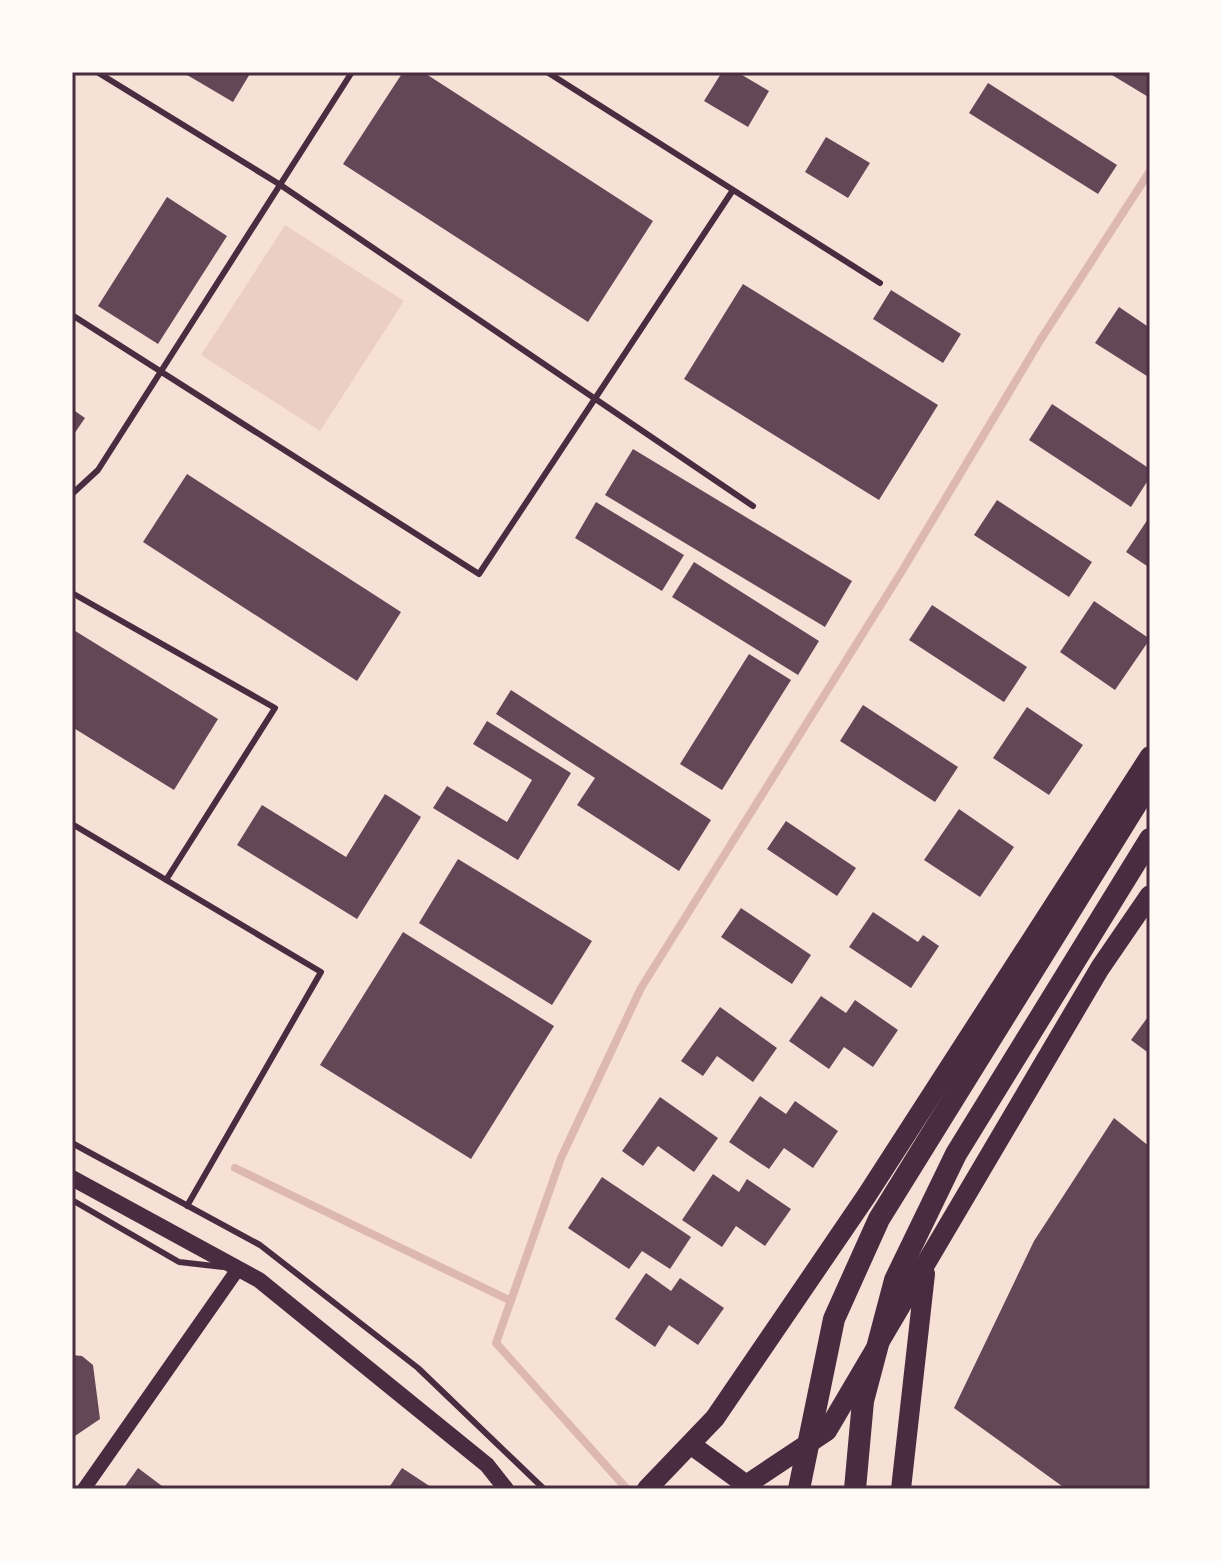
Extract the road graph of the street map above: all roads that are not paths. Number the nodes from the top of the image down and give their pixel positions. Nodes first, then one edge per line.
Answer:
1 (97, 72) edge
2 (352, 72) edge
3 (547, 72) edge
4 (279, 184) junction
5 (733, 190) junction
6 (880, 283) dead end
7 (72, 315) edge
8 (160, 371) junction
9 (595, 399) junction
10 (72, 494) edge
11 (753, 506) dead end
12 (72, 593) edge
13 (1150, 756) edge
14 (1150, 782) edge
15 (72, 824) edge
16 (1150, 839) edge
17 (166, 880) junction
18 (1150, 895) edge
19 (72, 1143) edge
20 (72, 1178) edge
21 (72, 1200) edge
22 (187, 1206) junction
23 (925, 1268) junction
24 (238, 1269) junction
25 (690, 1444) junction
26 (746, 1487) edge
27 (84, 1489) edge
28 (506, 1489) edge
29 (544, 1489) edge
30 (647, 1489) edge
31 (799, 1489) edge
32 (855, 1489) edge
33 (901, 1489) edge

1 - 4 lane
2 - 4 lane
3 - 5 lane
4 - 8 lane
4 - 9 lane
5 - 6 lane
5 - 9 lane
7 - 8 lane
8 - 9 lane
8 - 10 lane
9 - 11 lane
12 - 17 lane
13 - 25 main road
14 - 31 highway
15 - 17 lane
16 - 32 highway
17 - 22 lane
18 - 23 main road
19 - 22 lane
20 - 24 main road
21 - 24 lane
22 - 29 lane
23 - 26 main road
23 - 33 main road
24 - 27 street
24 - 28 main road
25 - 26 main road
25 - 30 main road

